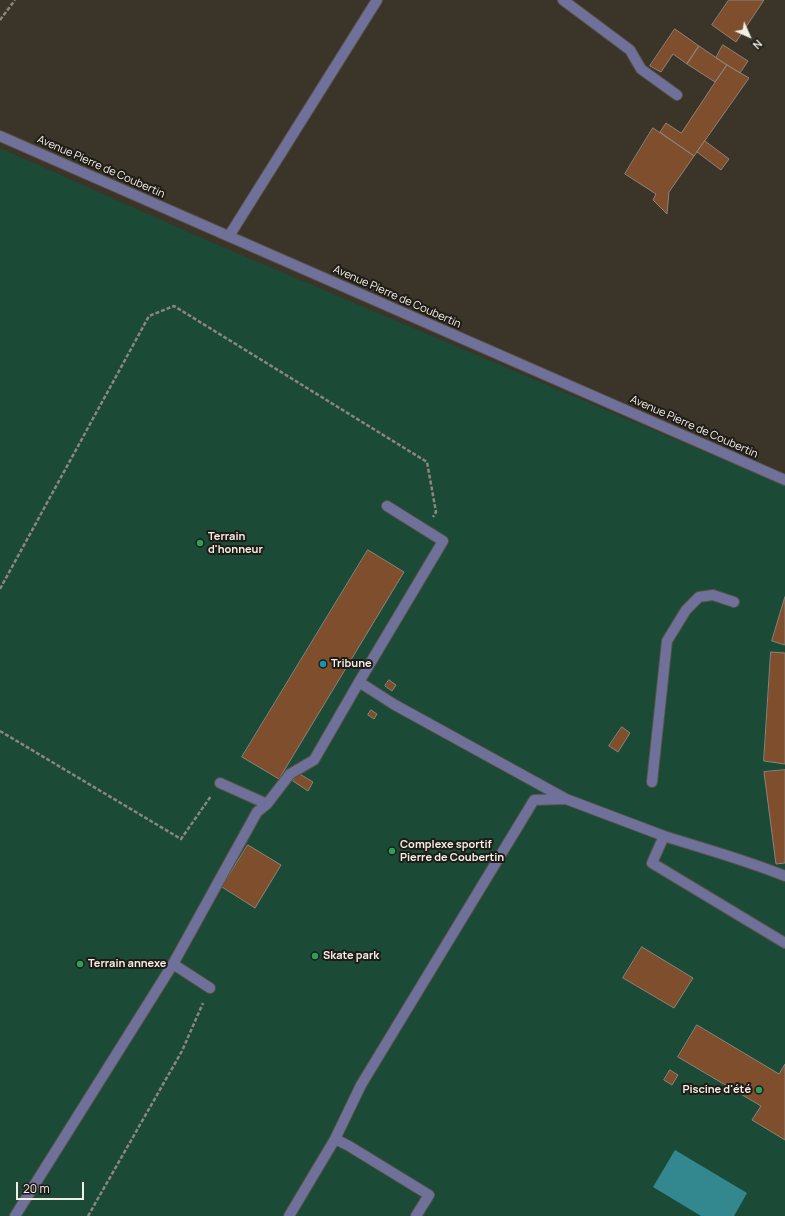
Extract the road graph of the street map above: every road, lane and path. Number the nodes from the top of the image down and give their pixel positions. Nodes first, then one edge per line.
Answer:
1 (15, 0) edge
2 (377, 0) edge
3 (563, 0) edge
4 (0, 20) edge
5 (677, 95) dead end
6 (0, 136) edge
7 (229, 236) junction
8 (785, 480) edge
9 (387, 506) dead end
10 (424, 529) junction
11 (0, 589) edge
12 (734, 602) dead end
13 (359, 682) junction
14 (0, 731) edge
15 (652, 782) dead end
16 (220, 783) joint
17 (566, 799) junction
18 (267, 804) junction
19 (664, 836) junction
20 (785, 876) edge
21 (785, 943) edge
22 (173, 964) junction
23 (210, 988) joint
24 (335, 1139) junction
25 (15, 1216) edge
26 (88, 1216) edge
27 (289, 1216) edge
28 (416, 1216) edge

1 - 4 path
2 - 7 street
3 - 5 street
6 - 7 street, Avenue Pierre de Coubertin
7 - 8 street, Avenue Pierre de Coubertin
9 - 10 street
10 - 11 path
10 - 13 street
12 - 15 street
13 - 17 street
13 - 18 street
14 - 16 path
16 - 18 street
17 - 19 street
17 - 24 street
18 - 22 street
19 - 20 street
19 - 21 street
22 - 23 street
22 - 25 street
23 - 26 path
24 - 27 street
24 - 28 street

